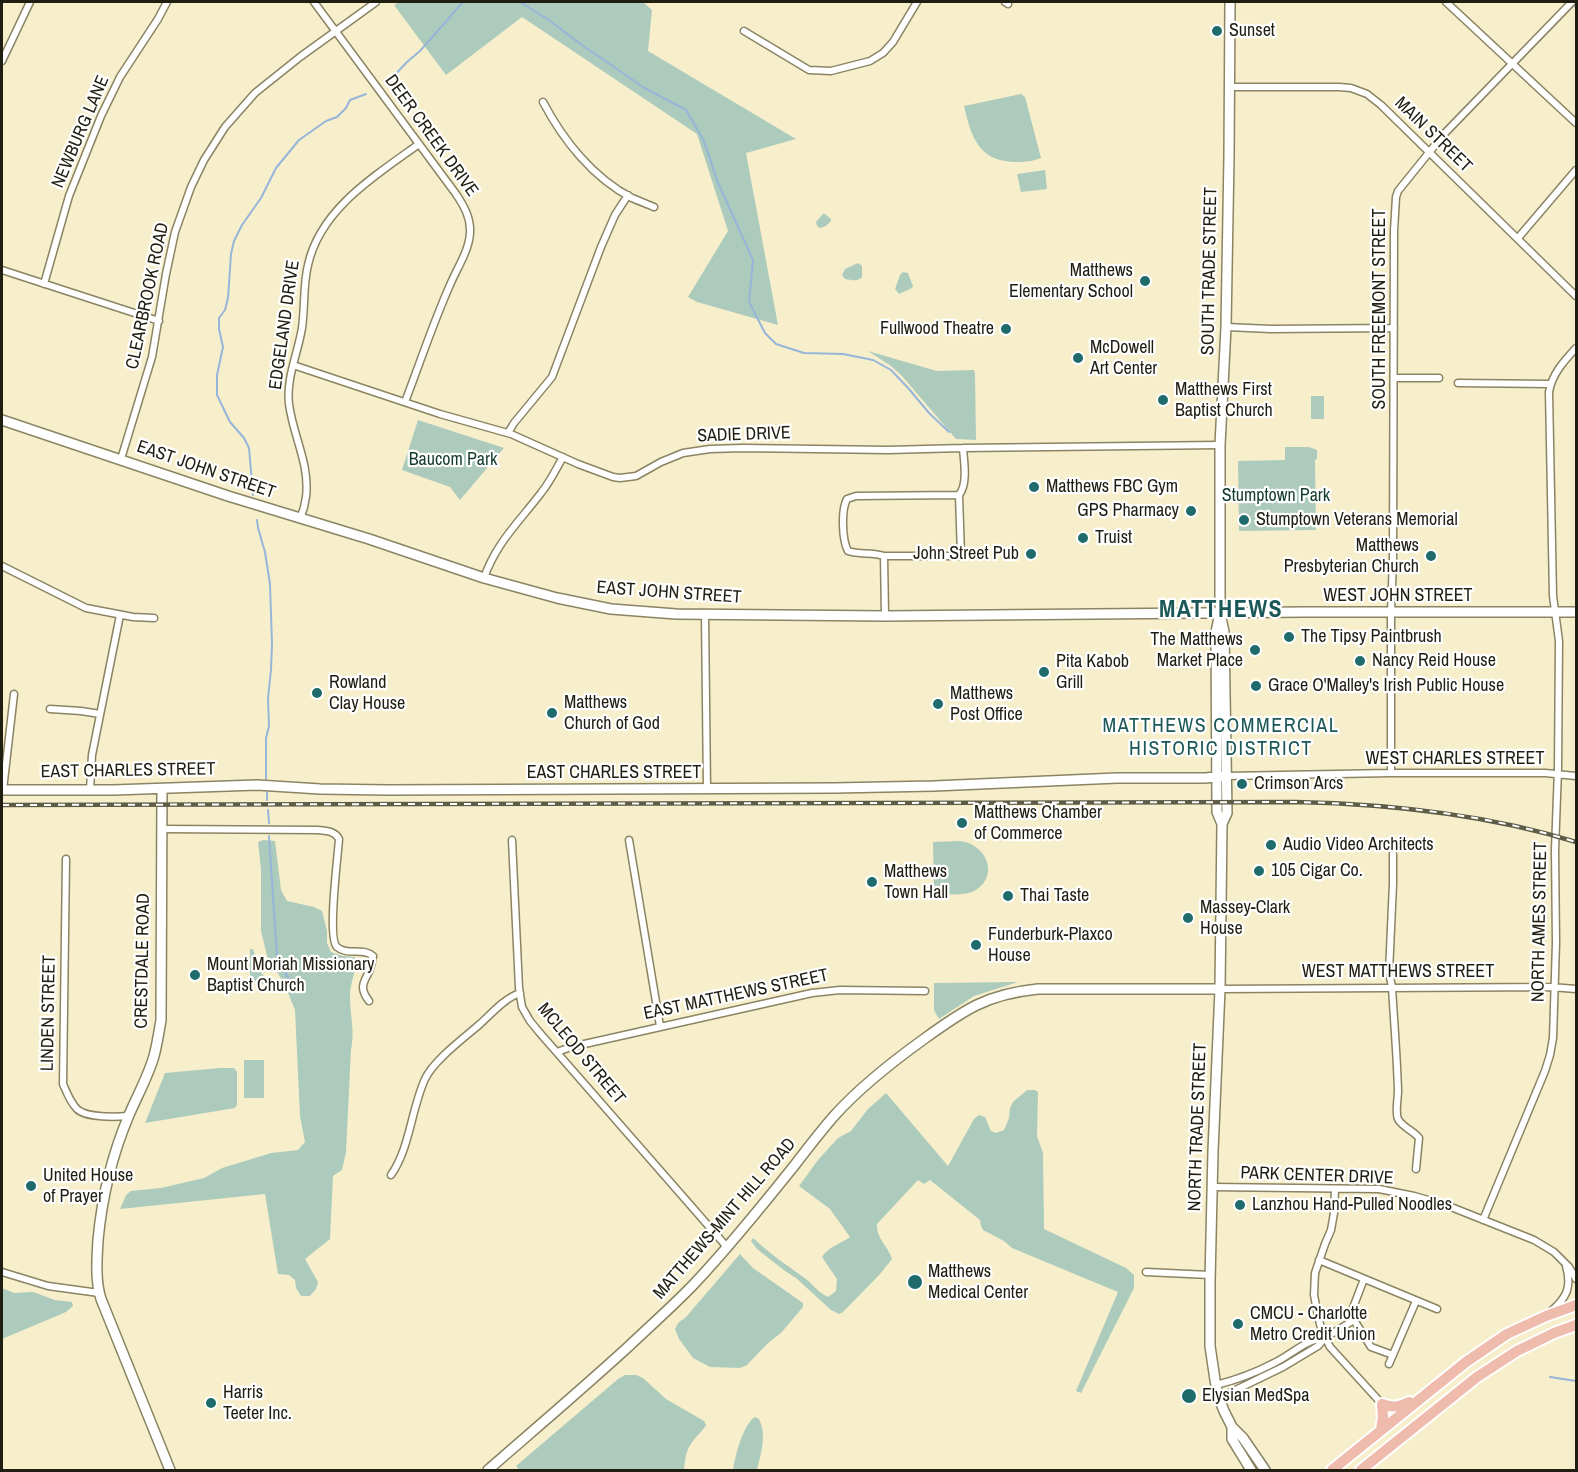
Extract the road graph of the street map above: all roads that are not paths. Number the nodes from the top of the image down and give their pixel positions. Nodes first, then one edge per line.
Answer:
1 (30, 2) edge
2 (167, 2) edge
3 (314, 2) edge
4 (376, 2) edge
5 (917, 2) edge
6 (1230, 2) edge
7 (1446, 2) edge
8 (1572, 2) edge
9 (336, 31) junction
10 (744, 31) dead end
11 (2, 61) edge
12 (1512, 63) junction
13 (1230, 87) junction
14 (543, 102) dead end
15 (1576, 123) edge
16 (419, 144) junction
17 (1430, 153) junction
18 (1576, 170) edge
19 (628, 195) junction
20 (654, 207) dead end
21 (1518, 238) junction
22 (2, 270) edge
23 (44, 284) junction
24 (1576, 296) edge
25 (159, 321) junction
26 (1226, 327) junction
27 (1394, 328) junction
28 (1576, 348) edge
29 (293, 365) junction
30 (1394, 378) junction
31 (1439, 378) dead end
32 (1458, 383) dead end
33 (1550, 384) junction
34 (405, 402) junction
35 (2, 420) edge
36 (508, 433) junction
37 (1220, 445) junction
38 (963, 448) junction
39 (564, 457) junction
40 (120, 459) junction
41 (959, 495) junction
42 (300, 519) junction
43 (884, 556) junction
44 (2, 566) edge
45 (484, 579) junction
46 (1391, 612) junction
47 (1555, 612) junction
48 (1576, 612) edge
49 (1220, 613) junction
50 (705, 614) junction
51 (120, 615) junction
52 (885, 615) junction
53 (154, 618) dead end
54 (14, 694) dead end
55 (50, 709) dead end
56 (100, 714) junction
57 (1392, 773) junction
58 (1558, 775) junction
59 (1576, 776) edge
60 (1221, 777) junction
61 (162, 789) junction
62 (707, 789) junction
63 (2, 790) edge
64 (90, 790) junction
65 (162, 829) junction
66 (512, 840) dead end
67 (629, 840) dead end
68 (1393, 854) dead end
69 (66, 860) dead end
70 (1392, 987) junction
71 (1555, 987) junction
72 (1220, 989) junction
73 (1576, 989) edge
74 (925, 991) dead end
75 (520, 993) junction
76 (369, 1001) dead end
77 (660, 1026) junction
78 (557, 1052) junction
79 (128, 1116) junction
80 (1416, 1169) dead end
81 (391, 1175) dead end
82 (1212, 1187) junction
83 (1335, 1189) junction
84 (1483, 1220) junction
85 (727, 1247) junction
86 (1319, 1260) junction
87 (1565, 1263) junction
88 (2, 1272) edge
89 (1146, 1272) dead end
90 (1210, 1275) junction
91 (1364, 1279) junction
92 (1576, 1280) edge
93 (99, 1293) junction
94 (1416, 1301) junction
95 (1576, 1305) edge
96 (1437, 1309) dead end
97 (1546, 1316) junction
98 (1354, 1320) junction
99 (1576, 1325) edge
100 (1325, 1338) junction
101 (1393, 1355) junction
102 (1389, 1364) dead end
103 (1438, 1385) junction
104 (1216, 1386) junction
105 (1219, 1398) junction
106 (1382, 1404) junction
107 (1232, 1427) junction
108 (1381, 1430) junction
109 (170, 1470) edge
110 (488, 1470) edge
111 (1251, 1470) edge
112 (1265, 1470) edge
113 (1332, 1470) edge
114 (1361, 1470) edge

1 - 11 street
2 - 23 street, NEWBURG LANE
3 - 9 street, DEER CREEK DRIVE
4 - 9 street, CLEARBROOK ROAD
5 - 10 street
6 - 13 main road, SOUTH TRADE STREET
7 - 12 street
8 - 12 street, SOUTH FREEMONT STREET
9 - 16 street, DEER CREEK DRIVE
9 - 25 street, CLEARBROOK ROAD
12 - 15 street
12 - 17 street, SOUTH FREEMONT STREET
13 - 17 street, MAIN STREET
13 - 26 main road, SOUTH TRADE STREET
14 - 19 street
16 - 29 street, EDGELAND DRIVE
16 - 34 street, DEER CREEK DRIVE
17 - 21 street, MAIN STREET
17 - 27 street, SOUTH FREEMONT STREET
18 - 21 street
19 - 20 street
19 - 36 street
21 - 24 street, MAIN STREET
22 - 23 street
23 - 25 street
25 - 40 street, CLEARBROOK ROAD
26 - 27 street
26 - 37 main road, SOUTH TRADE STREET
27 - 30 street, SOUTH FREEMONT STREET
28 - 33 street
29 - 34 street, SADIE DRIVE
29 - 42 street, EDGELAND DRIVE
30 - 31 street
30 - 46 street, SOUTH FREEMONT STREET
32 - 33 street
33 - 47 street, NORTH AMES STREET
34 - 36 street, SADIE DRIVE
35 - 40 main road, EAST JOHN STREET
36 - 39 street, SADIE DRIVE
37 - 38 street, SADIE DRIVE
37 - 49 main road, SOUTH TRADE STREET
38 - 39 street, SADIE DRIVE
38 - 41 street
39 - 45 street
40 - 42 main road, EAST JOHN STREET
41 - 43 street
41 - 43 street
42 - 45 main road, EAST JOHN STREET
43 - 52 street
44 - 51 street
45 - 50 main road, EAST JOHN STREET
46 - 47 main road, WEST JOHN STREET
46 - 49 main road, WEST JOHN STREET
46 - 57 street, SOUTH FREEMONT STREET
47 - 48 main road, WEST JOHN STREET
47 - 58 street, NORTH AMES STREET
49 - 52 main road, EAST JOHN STREET
49 - 60 main road, NORTH TRADE STREET
50 - 52 main road, EAST JOHN STREET
50 - 62 street
51 - 53 street
51 - 56 street
54 - 63 street
55 - 56 street
56 - 64 street
57 - 58 street, WEST CHARLES STREET
57 - 60 street, WEST CHARLES STREET
58 - 59 street, WEST CHARLES STREET
58 - 71 street, NORTH AMES STREET
60 - 62 main road, EAST CHARLES STREET
60 - 72 main road, NORTH TRADE STREET
61 - 62 main road, EAST CHARLES STREET
61 - 64 main road, EAST CHARLES STREET
61 - 65 main road, CRESTDALE ROAD
63 - 64 main road, EAST CHARLES STREET
65 - 76 street
65 - 79 main road, CRESTDALE ROAD
66 - 75 street, MCLEOD STREET
67 - 77 street
68 - 70 street
69 - 79 street, LINDEN STREET
70 - 71 street, WEST MATTHEWS STREET
70 - 72 street, WEST MATTHEWS STREET
70 - 80 street
71 - 73 street, WEST MATTHEWS STREET
71 - 84 street, NORTH AMES STREET
72 - 82 main road, NORTH TRADE STREET
72 - 85 main road, MATTHEWS-MINT HILL ROAD
74 - 77 street, EAST MATTHEWS STREET
75 - 78 street, MCLEOD STREET
75 - 81 street
77 - 78 street, EAST MATTHEWS STREET
78 - 85 street, MCLEOD STREET
79 - 93 main road, CRESTDALE ROAD
82 - 83 street, PARK CENTER DRIVE
82 - 90 main road, NORTH TRADE STREET
83 - 84 street, PARK CENTER DRIVE
83 - 86 street
84 - 87 street, PARK CENTER DRIVE
85 - 110 main road, MATTHEWS-MINT HILL ROAD
86 - 91 street
86 - 100 street
87 - 92 street, PARK CENTER DRIVE
87 - 97 street
88 - 93 street
89 - 90 street
90 - 104 main road, NORTH TRADE STREET
91 - 94 street
91 - 98 street
93 - 109 main road, CRESTDALE ROAD
94 - 96 street
94 - 101 street
95 - 97 main road
97 - 103 main road
98 - 100 street
98 - 101 street
99 - 114 main road
100 - 104 street
100 - 105 street
100 - 106 street
101 - 102 street
103 - 106 main road
103 - 108 main road
104 - 105 main road, NORTH TRADE STREET
105 - 107 main road, NORTH TRADE STREET
106 - 108 main road
107 - 111 main road, NORTH TRADE STREET
107 - 112 main road, NORTH TRADE STREET
108 - 113 main road

